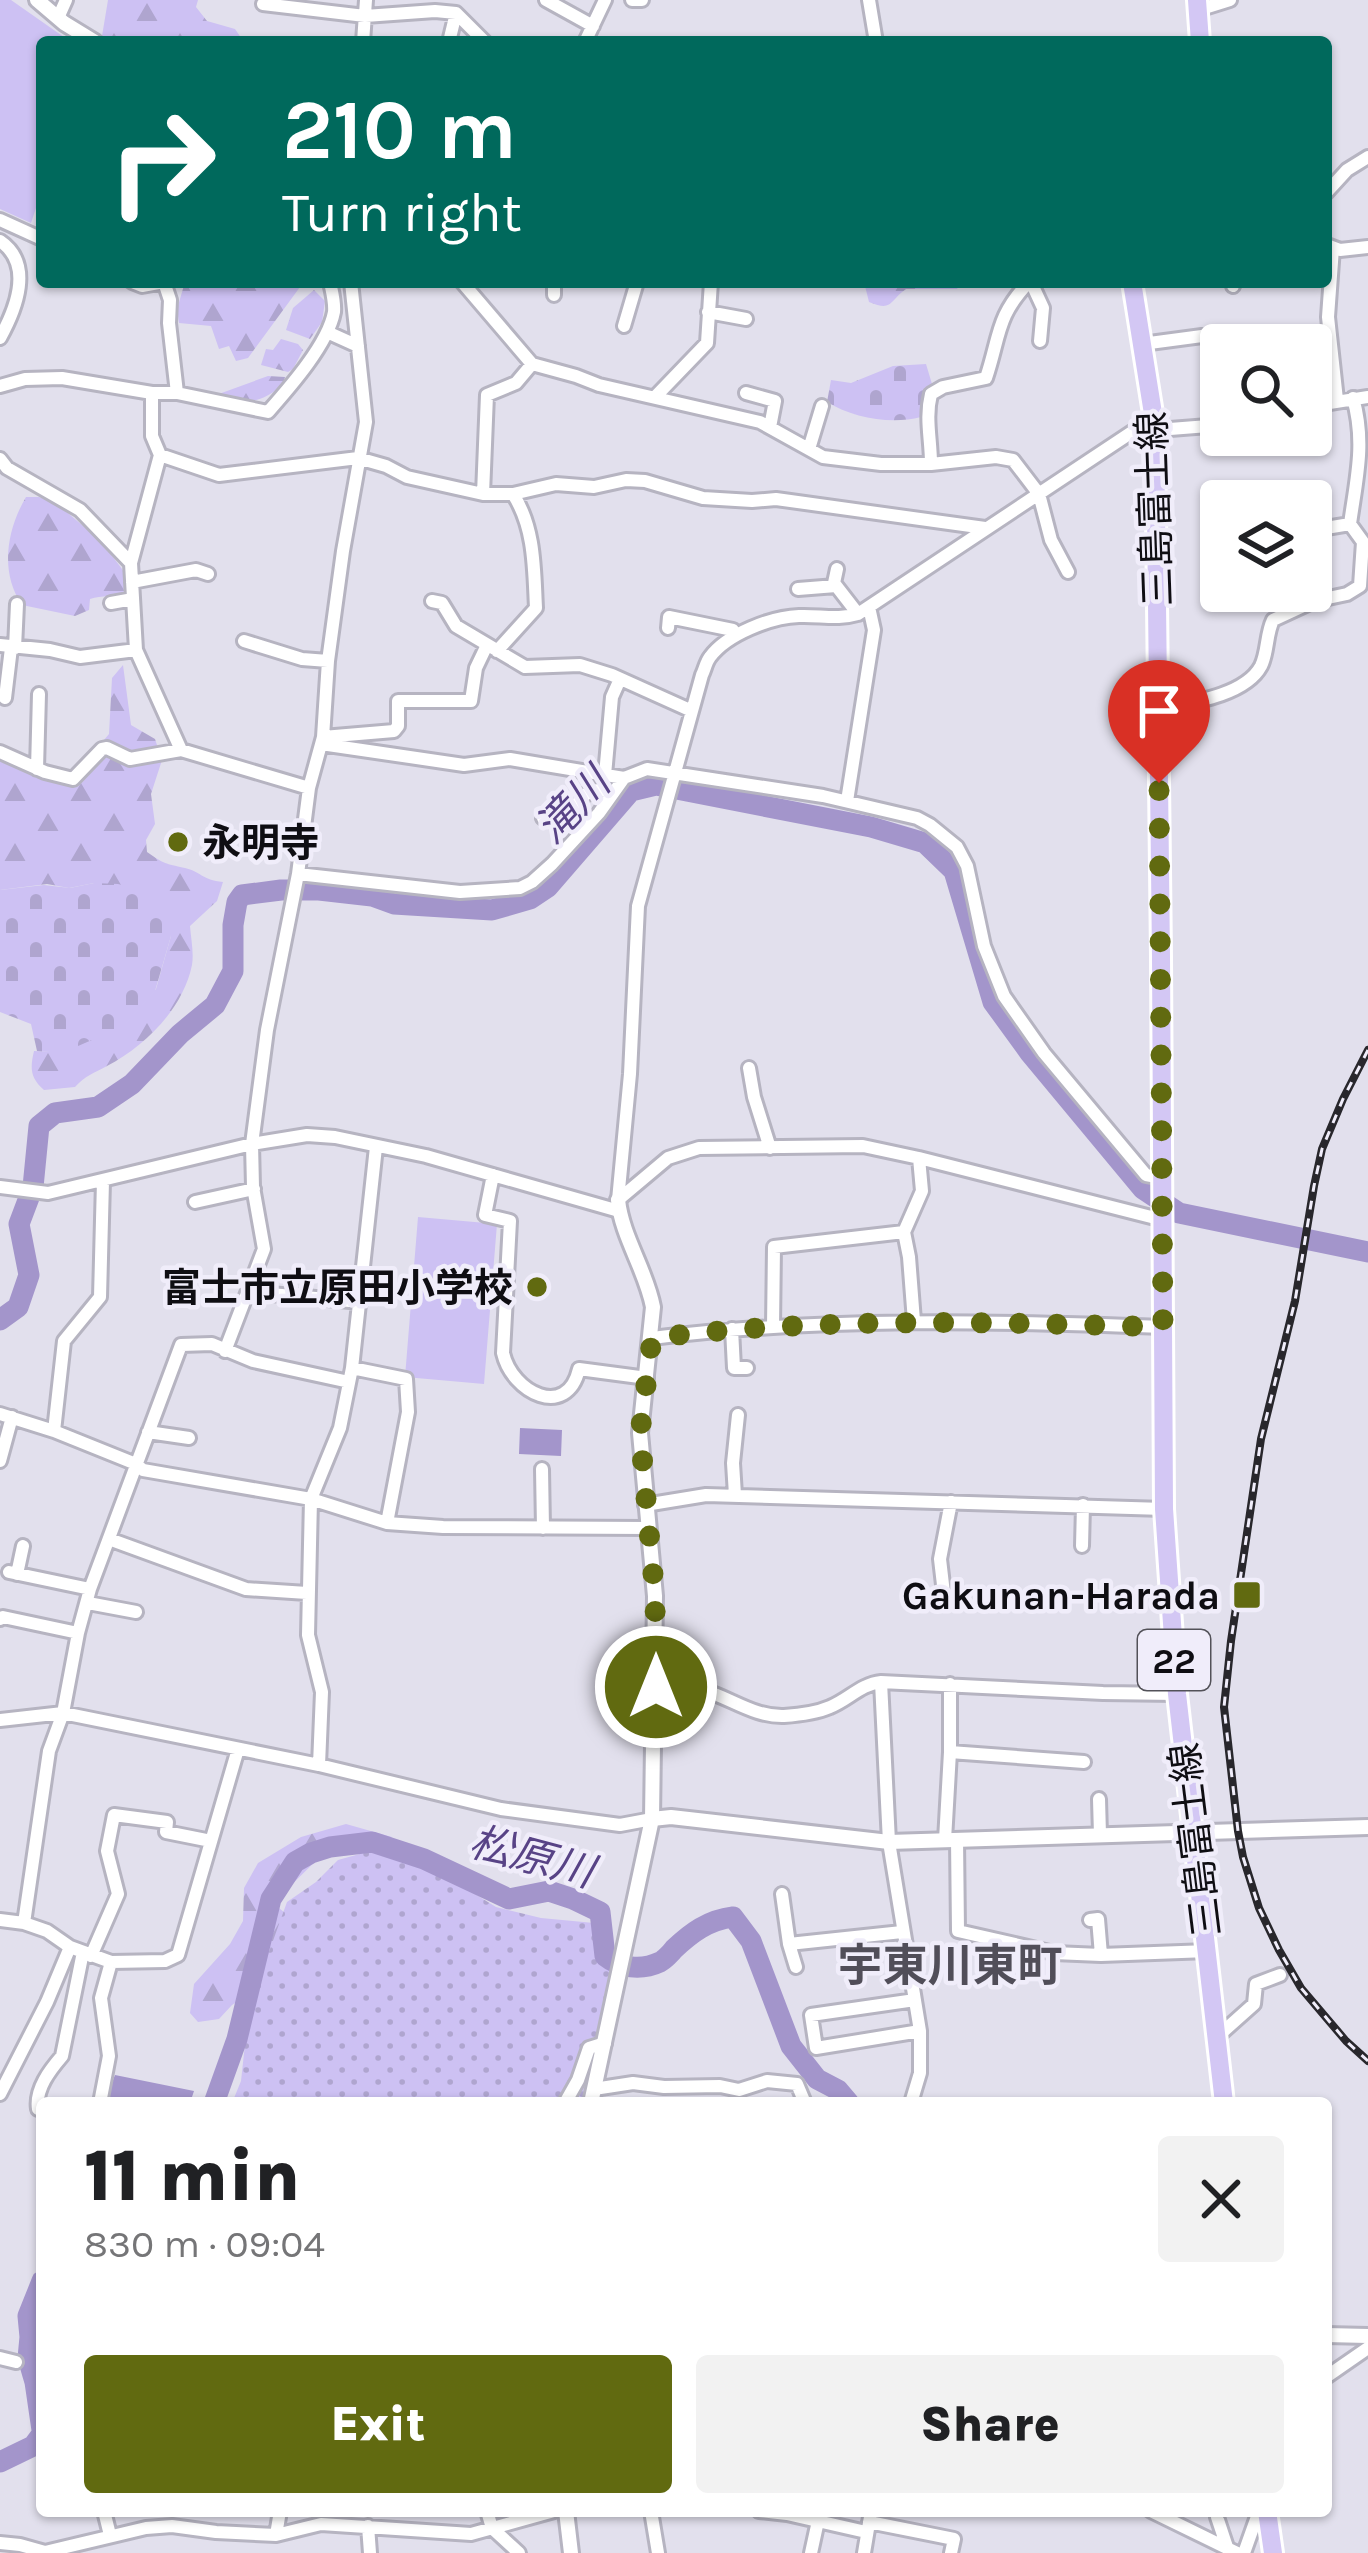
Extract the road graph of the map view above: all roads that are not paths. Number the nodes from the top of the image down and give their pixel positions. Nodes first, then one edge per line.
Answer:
1 (38, 0) edge
2 (65, 0) edge
3 (366, 0) edge
4 (546, 0) edge
5 (605, 0) edge
6 (632, 0) edge
7 (642, 0) edge
8 (869, 0) edge
9 (1230, 0) edge
10 (263, 4) dead end
11 (1197, 5) edge
12 (455, 13) junction
13 (365, 16) junction
14 (58, 18) junction
15 (593, 26) junction
16 (86, 36) edge
17 (363, 36) edge
18 (450, 36) edge
19 (479, 36) edge
20 (588, 36) edge
21 (874, 36) edge
22 (1200, 36) edge
23 (1368, 157) edge
24 (1332, 186) edge
25 (0, 220) edge
26 (36, 236) edge
27 (0, 241) edge
28 (1332, 246) edge
29 (1368, 247) edge
30 (166, 288) edge
31 (332, 288) edge
32 (352, 288) edge
33 (467, 288) edge
34 (635, 288) edge
35 (710, 288) edge
36 (1024, 288) edge
37 (1033, 288) edge
38 (1133, 288) edge
39 (1328, 288) edge
40 (708, 312) junction
41 (746, 319) dead end
42 (624, 326) dead end
43 (327, 332) junction
44 (1200, 336) edge
45 (0, 338) edge
46 (1040, 341) dead end
47 (1142, 344) junction
48 (358, 346) junction
49 (532, 364) junction
50 (0, 386) edge
51 (177, 392) junction
52 (152, 393) junction
53 (746, 393) dead end
54 (656, 396) junction
55 (1360, 397) edge
56 (1336, 400) junction
57 (1332, 401) edge
58 (822, 406) dead end
59 (770, 427) junction
60 (1200, 427) edge
61 (1154, 430) junction
62 (809, 449) junction
63 (160, 455) junction
64 (358, 458) junction
65 (0, 459) edge
66 (932, 464) junction
67 (483, 494) junction
68 (514, 494) junction
69 (1039, 494) junction
70 (1350, 524) junction
71 (1332, 527) edge
72 (985, 528) junction
73 (131, 563) junction
74 (837, 569) dead end
75 (1068, 572) dead end
76 (208, 574) dead end
77 (132, 582) junction
78 (836, 586) junction
79 (798, 589) dead end
80 (134, 599) junction
81 (432, 602) dead end
82 (111, 603) dead end
83 (17, 604) dead end
84 (864, 610) junction
85 (668, 628) dead end
86 (733, 630) dead end
87 (244, 641) dead end
88 (9, 647) edge
89 (492, 648) junction
90 (136, 650) junction
91 (328, 661) junction
92 (620, 679) junction
93 (39, 694) dead end
94 (5, 698) dead end
95 (1158, 709) junction
96 (692, 710) junction
97 (322, 741) junction
98 (181, 750) junction
99 (0, 752) edge
100 (37, 769) junction
101 (675, 773) junction
102 (605, 775) junction
103 (625, 778) junction
104 (309, 788) junction
105 (612, 793) junction
106 (847, 801) junction
107 (543, 818) dead end
108 (298, 874) junction
109 (748, 1068) dead end
110 (252, 1144) junction
111 (376, 1147) junction
112 (770, 1148) junction
113 (920, 1158) junction
114 (494, 1175) junction
115 (103, 1181) junction
116 (1162, 1185) junction
117 (7, 1188) edge
118 (254, 1189) junction
119 (195, 1202) dead end
120 (618, 1205) junction
121 (1162, 1217) junction
122 (904, 1232) junction
123 (248, 1292) junction
124 (361, 1302) junction
125 (914, 1321) junction
126 (773, 1327) junction
127 (1163, 1327) junction
128 (732, 1329) junction
129 (652, 1338) junction
130 (225, 1351) junction
131 (747, 1368) dead end
132 (351, 1375) junction
133 (647, 1378) junction
134 (738, 1415) dead end
135 (6, 1416) edge
136 (54, 1431) junction
137 (148, 1432) junction
138 (188, 1438) dead end
139 (0, 1461) edge
140 (136, 1464) junction
141 (542, 1469) dead end
142 (735, 1496) junction
143 (311, 1499) junction
144 (951, 1502) junction
145 (645, 1505) junction
146 (1083, 1505) junction
147 (1164, 1510) junction
148 (386, 1523) junction
149 (543, 1528) junction
150 (648, 1528) junction
151 (109, 1539) junction
152 (23, 1546) dead end
153 (1082, 1546) dead end
154 (308, 1593) junction
155 (89, 1596) junction
156 (945, 1602) dead end
157 (136, 1612) dead end
158 (0, 1619) edge
159 (78, 1633) junction
160 (880, 1682) junction
161 (950, 1684) junction
162 (656, 1687) junction
163 (1177, 1694) junction
164 (63, 1713) junction
165 (0, 1720) edge
166 (238, 1749) junction
167 (950, 1752) junction
168 (1084, 1762) dead end
169 (319, 1765) junction
170 (1099, 1799) dead end
171 (652, 1819) junction
172 (1368, 1827) edge
173 (1195, 1833) junction
174 (1100, 1835) junction
175 (951, 1839) junction
176 (211, 1841) junction
177 (889, 1841) junction
178 (782, 1894) dead end
179 (0, 1920) edge
180 (1090, 1920) dead end
181 (24, 1923) junction
182 (902, 1932) junction
183 (789, 1944) junction
184 (82, 1952) junction
185 (1208, 1952) junction
186 (1101, 1955) junction
187 (111, 1962) junction
188 (796, 1967) dead end
189 (1280, 1975) dead end
190 (915, 2000) junction
191 (920, 2031) junction
192 (1217, 2037) junction
193 (604, 2043) junction
194 (664, 2087) junction
195 (702, 2088) junction
196 (0, 2094) edge
197 (593, 2096) edge
198 (36, 2097) edge
199 (101, 2097) edge
200 (569, 2097) edge
201 (663, 2097) edge
202 (700, 2097) edge
203 (737, 2097) edge
204 (802, 2097) edge
205 (913, 2097) edge
206 (1223, 2097) edge
207 (1332, 2335) edge
208 (1368, 2336) edge
209 (1368, 2348) edge
210 (0, 2358) edge
211 (16, 2362) dead end
212 (1332, 2373) edge
213 (106, 2517) edge
214 (173, 2517) edge
215 (205, 2517) edge
216 (279, 2517) edge
217 (489, 2517) edge
218 (532, 2517) edge
219 (567, 2517) edge
220 (652, 2517) edge
221 (791, 2517) edge
222 (1164, 2517) edge
223 (1217, 2517) edge
224 (1259, 2517) edge
225 (1264, 2517) edge
226 (818, 2522) junction
227 (868, 2522) edge
228 (172, 2526) junction
229 (368, 2526) junction
230 (492, 2528) junction
231 (203, 2530) junction
232 (110, 2535) junction
233 (275, 2535) junction
234 (0, 2543) edge
235 (1236, 2551) edge
236 (370, 2553) edge
237 (519, 2553) edge
238 (571, 2553) edge
239 (658, 2553) edge
240 (811, 2553) edge
241 (864, 2553) edge
242 (951, 2553) edge
243 (1273, 2553) edge

1 - 14 street
2 - 14 street
3 - 13 street
4 - 15 street
5 - 15 street
6 - 7 street
8 - 21 street
9 - 11 street
10 - 13 street
11 - 22 main road
12 - 13 street
12 - 18 street
12 - 19 street
13 - 17 street
14 - 16 street
15 - 20 street
23 - 24 street
25 - 26 street
27 - 45 street
28 - 29 street
30 - 51 street
31 - 43 street
32 - 48 street
33 - 49 street
34 - 42 street
35 - 40 street
36 - 66 street
37 - 46 street
38 - 47 main road, 三島富士線 / 22
39 - 56 street
40 - 41 street
40 - 54 street
43 - 48 street
43 - 51 street
44 - 47 street
47 - 61 main road, 三島富士線 / 22
48 - 64 street
49 - 54 street
49 - 67 street
50 - 52 street
51 - 52 street
52 - 63 street
53 - 59 street
54 - 59 street
55 - 56 street
55 - 70 street
56 - 57 street
58 - 62 street
59 - 62 street
60 - 61 street
61 - 69 street
61 - 95 main road, 三島富士線 / 22
62 - 66 street
63 - 64 street
63 - 73 street
64 - 67 street
64 - 91 street
65 - 73 street
66 - 69 street
67 - 68 street
68 - 72 street
68 - 89 street
69 - 72 street
69 - 75 street
70 - 71 street
70 - 95 street
72 - 84 street
73 - 77 street
74 - 78 street
76 - 77 street
77 - 80 street
78 - 79 street
78 - 84 street
80 - 82 street
80 - 90 street
81 - 89 street
83 - 88 street
84 - 96 street
84 - 106 street
85 - 86 street
87 - 91 street
88 - 90 street
88 - 94 street
89 - 92 street
89 - 97 street
90 - 98 street
91 - 97 street
92 - 96 street
92 - 102 street
93 - 100 street
95 - 116 main road, 三島富士線 / 22
96 - 101 street
97 - 102 street
97 - 104 street
98 - 100 street
98 - 104 street
99 - 100 street
101 - 103 street
101 - 106 street
101 - 120 street
102 - 103 street
103 - 105 street
104 - 108 street
105 - 107 street
105 - 108 street
106 - 116 street
108 - 110 street
109 - 112 street
110 - 111 street
110 - 115 street
110 - 118 street
111 - 114 street
111 - 124 street
112 - 113 street
112 - 120 street
113 - 121 street
113 - 122 street
114 - 120 street
114 - 133 street
115 - 117 street
115 - 136 street
116 - 121 main road, 三島富士線 / 22
118 - 119 street
118 - 123 street
120 - 129 street
121 - 127 main road, 三島富士線 / 22
122 - 125 street
122 - 126 street
123 - 124 street
123 - 130 street
124 - 132 street
125 - 126 street
125 - 127 street
126 - 128 street
127 - 147 main road, 三島富士線 / 22
128 - 129 street
128 - 131 street
129 - 133 street
130 - 132 street
130 - 137 street
132 - 143 street
132 - 148 street
133 - 145 street
134 - 142 street
135 - 136 street
135 - 139 street
136 - 140 street
137 - 138 street
137 - 140 street
140 - 143 street
140 - 151 street
141 - 149 street
142 - 144 street
142 - 145 street
143 - 148 street
143 - 154 street
144 - 146 street
144 - 156 street
145 - 150 street
146 - 147 street
146 - 153 street
147 - 163 main road, 三島富士線 / 22
148 - 149 street
149 - 150 street
150 - 162 street
151 - 154 street
151 - 155 street
152 - 155 street
154 - 169 street
155 - 157 street
155 - 159 street
158 - 159 street
159 - 164 street
160 - 161 street
160 - 162 street
160 - 177 street
161 - 163 street
161 - 167 street
162 - 171 street
163 - 173 main road, 三島富士線 / 22
164 - 165 street
164 - 166 street
164 - 181 street
166 - 169 street
166 - 176 street
167 - 168 street
167 - 175 street
169 - 171 street
170 - 174 street
171 - 177 street
171 - 193 street
172 - 173 street
173 - 174 street
173 - 185 main road, 三島富士線 / 22
174 - 175 street
175 - 177 street
175 - 186 street
176 - 184 street
176 - 187 street
177 - 182 street
178 - 183 street
179 - 181 street
180 - 186 street
181 - 184 street
182 - 183 street
182 - 190 street
183 - 188 street
184 - 187 street
184 - 196 street
184 - 198 street
185 - 186 street
185 - 192 main road, 三島富士線 / 22
187 - 199 street
189 - 192 street
190 - 191 street
190 - 191 street
191 - 205 street
192 - 206 main road, 三島富士線 / 22
193 - 197 street
193 - 200 street
194 - 195 street
194 - 197 street
194 - 201 street
195 - 202 street
195 - 203 street
203 - 204 street
207 - 208 street
209 - 212 street
210 - 211 street
213 - 232 street
214 - 228 street
215 - 231 street
216 - 233 street
217 - 230 street
218 - 230 street
219 - 238 street
220 - 239 street
221 - 226 street
222 - 235 street
223 - 235 street
224 - 235 street
225 - 243 main road
226 - 227 street
226 - 240 street
227 - 241 street
227 - 242 street
228 - 231 street
228 - 232 street
229 - 230 street
229 - 233 street
229 - 236 street
230 - 237 street
231 - 233 street
232 - 234 street

